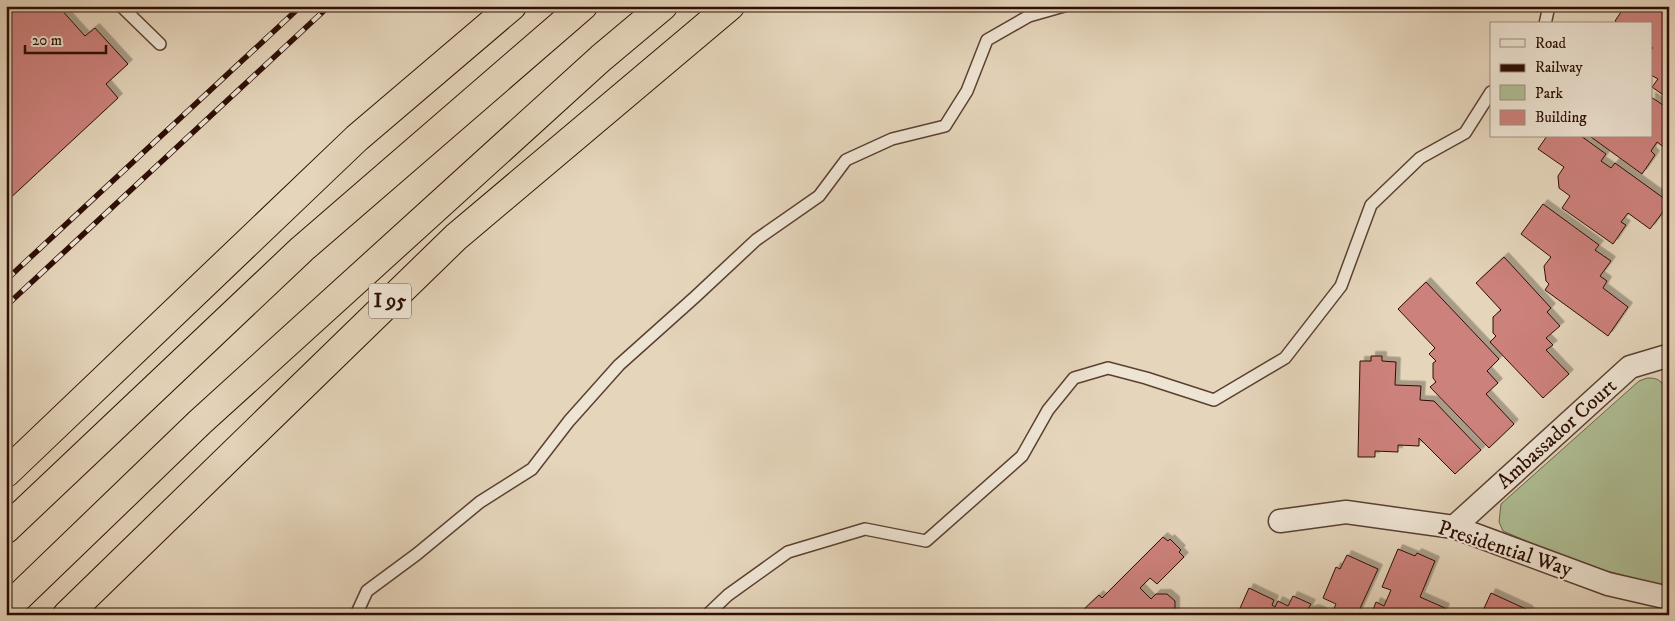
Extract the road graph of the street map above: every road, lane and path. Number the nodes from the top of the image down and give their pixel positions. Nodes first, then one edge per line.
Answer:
1 (121, 6) edge
2 (512, 6) edge
3 (583, 6) edge
4 (663, 6) edge
5 (730, 6) edge
6 (1064, 6) edge
7 (1549, 6) edge
8 (1545, 22) edge
9 (160, 44) dead end
10 (1490, 94) edge
11 (1668, 355) edge
12 (6, 473) edge
13 (1280, 521) dead end
14 (1454, 528) junction
15 (6, 529) edge
16 (1669, 598) edge
17 (6, 609) edge
18 (67, 615) edge
19 (356, 615) edge
20 (707, 615) edge

1 - 9 lane
2 - 12 highway
3 - 15 highway
4 - 17 highway
5 - 18 highway, I 95
6 - 19 lane
7 - 8 lane
10 - 20 lane
11 - 14 street, Ambassador Court
13 - 14 street, Presidential Way
14 - 16 street, Presidential Way

